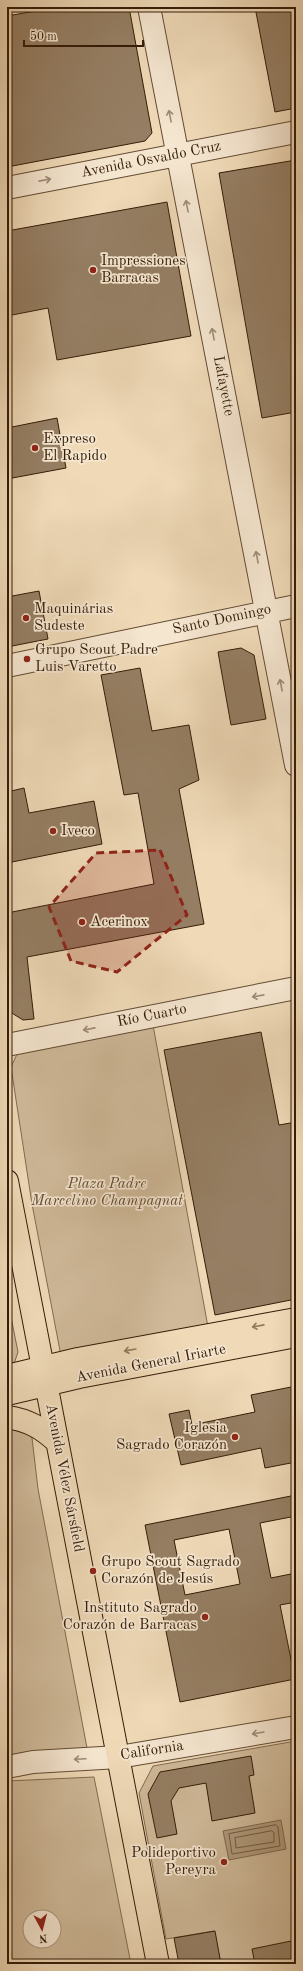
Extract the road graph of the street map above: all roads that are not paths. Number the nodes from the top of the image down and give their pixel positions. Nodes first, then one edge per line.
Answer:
1 (150, 7) edge
2 (296, 132) edge
3 (177, 155) junction
4 (7, 188) edge
5 (296, 606) edge
6 (267, 611) junction
7 (7, 666) edge
8 (296, 765) edge
9 (296, 988) edge
10 (7, 1045) edge
11 (7, 1181) edge
12 (296, 1319) edge
13 (296, 1336) edge
14 (7, 1376) edge
15 (44, 1376) junction
16 (7, 1394) edge
17 (7, 1418) edge
18 (57, 1442) junction
19 (296, 1727) edge
20 (119, 1757) junction
21 (7, 1767) edge
22 (158, 1964) edge

3 -> 1 street, Lafayette
2 - 3 street, Avenida Osvaldo Cruz
4 -> 3 street, Avenida Osvaldo Cruz
6 -> 3 street, Lafayette
5 - 6 street, Santo Domingo
6 - 7 street, Santo Domingo
8 -> 6 street, Lafayette
9 -> 10 street, Río Cuarto
11 - 15 main road, Avenida Vélez Sársfield
12 -> 15 main road, Avenida General Iriarte
13 - 15 main road, Avenida General Iriarte
14 - 15 main road, Avenida General Iriarte
15 - 16 main road, Avenida General Iriarte
15 - 18 main road, Avenida Vélez Sársfield
17 - 18 main road
18 - 20 main road, Avenida Vélez Sársfield
19 -> 20 street, California
20 -> 21 street, California
20 - 22 main road, Avenida Vélez Sársfield

